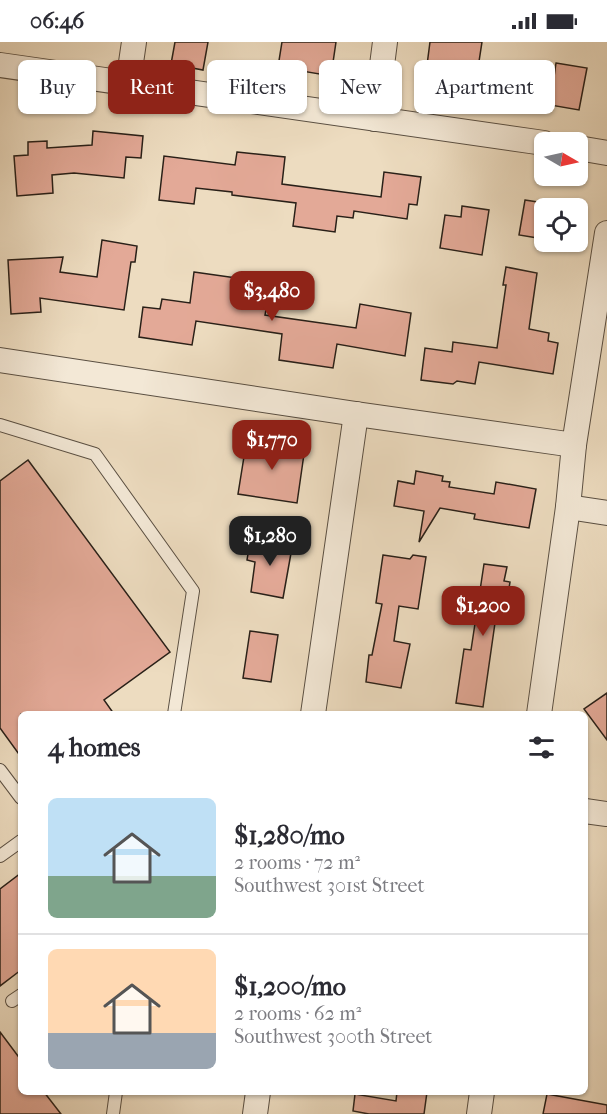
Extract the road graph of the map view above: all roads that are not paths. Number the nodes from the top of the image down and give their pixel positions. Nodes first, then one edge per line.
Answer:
1 (134, 42) edge
2 (385, 42) edge
3 (131, 60) edge
4 (0, 65) edge
5 (108, 80) edge
6 (195, 92) edge
7 (375, 118) junction
8 (534, 142) edge
9 (588, 150) edge
10 (607, 153) edge
11 (607, 233) edge
12 (0, 360) edge
13 (356, 414) junction
14 (0, 425) edge
15 (574, 445) junction
16 (568, 507) junction
17 (607, 513) edge
18 (174, 711) edge
19 (313, 711) edge
20 (539, 711) edge
21 (0, 770) edge
22 (18, 794) edge
23 (588, 811) edge
24 (607, 814) edge
25 (18, 843) edge
26 (0, 856) edge
27 (116, 1095) edge
28 (258, 1095) edge
29 (482, 1095) edge
30 (113, 1114) edge
31 (255, 1114) edge
32 (479, 1114) edge

1 - 3 street
2 - 7 street
4 - 5 street
6 - 7 street
7 - 8 street
9 - 10 street
11 - 15 street
12 - 13 street
13 - 15 street
13 - 19 street
14 - 18 lane
15 - 16 street
16 - 17 street
16 - 20 street
21 - 22 lane
23 - 24 street
25 - 26 lane
27 - 30 lane
28 - 31 street
29 - 32 street

